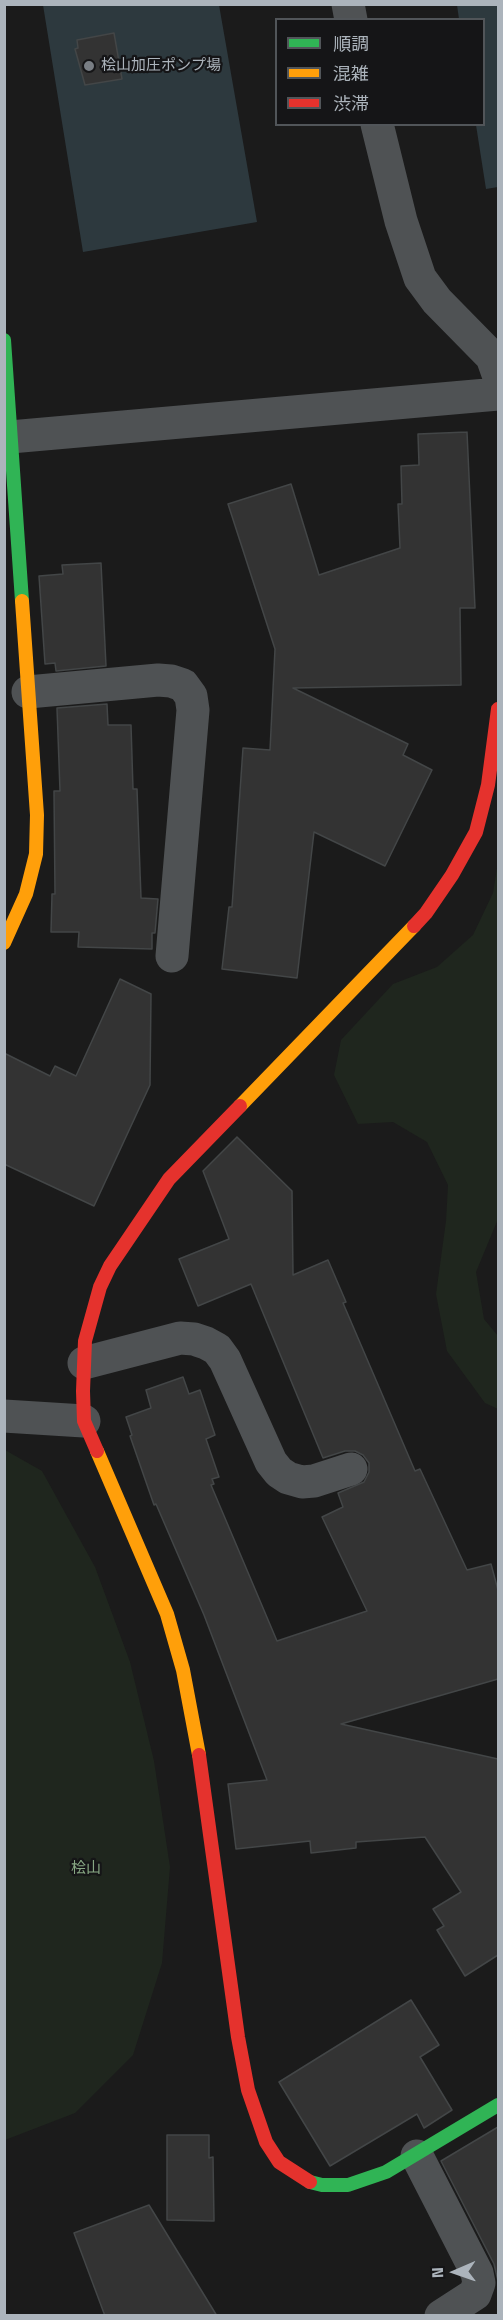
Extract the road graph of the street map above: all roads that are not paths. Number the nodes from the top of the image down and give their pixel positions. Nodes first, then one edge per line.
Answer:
1 (377, 126) edge
2 (4, 340) edge
3 (498, 374) edge
4 (498, 394) edge
5 (10, 438) junction
6 (28, 693) junction
7 (498, 709) edge
8 (4, 943) edge
9 (172, 956) dead end
10 (84, 1363) junction
11 (4, 1416) edge
12 (84, 1420) junction
13 (351, 1469) dead end
14 (498, 2105) edge
15 (417, 2156) junction
16 (441, 2316) edge

1 - 3 street
2 - 5 street
4 - 5 street
5 - 6 street
6 - 8 street
6 - 9 street
7 - 10 street
10 - 12 street
10 - 13 street
11 - 12 street
12 - 15 street
14 - 15 street
15 - 16 street

